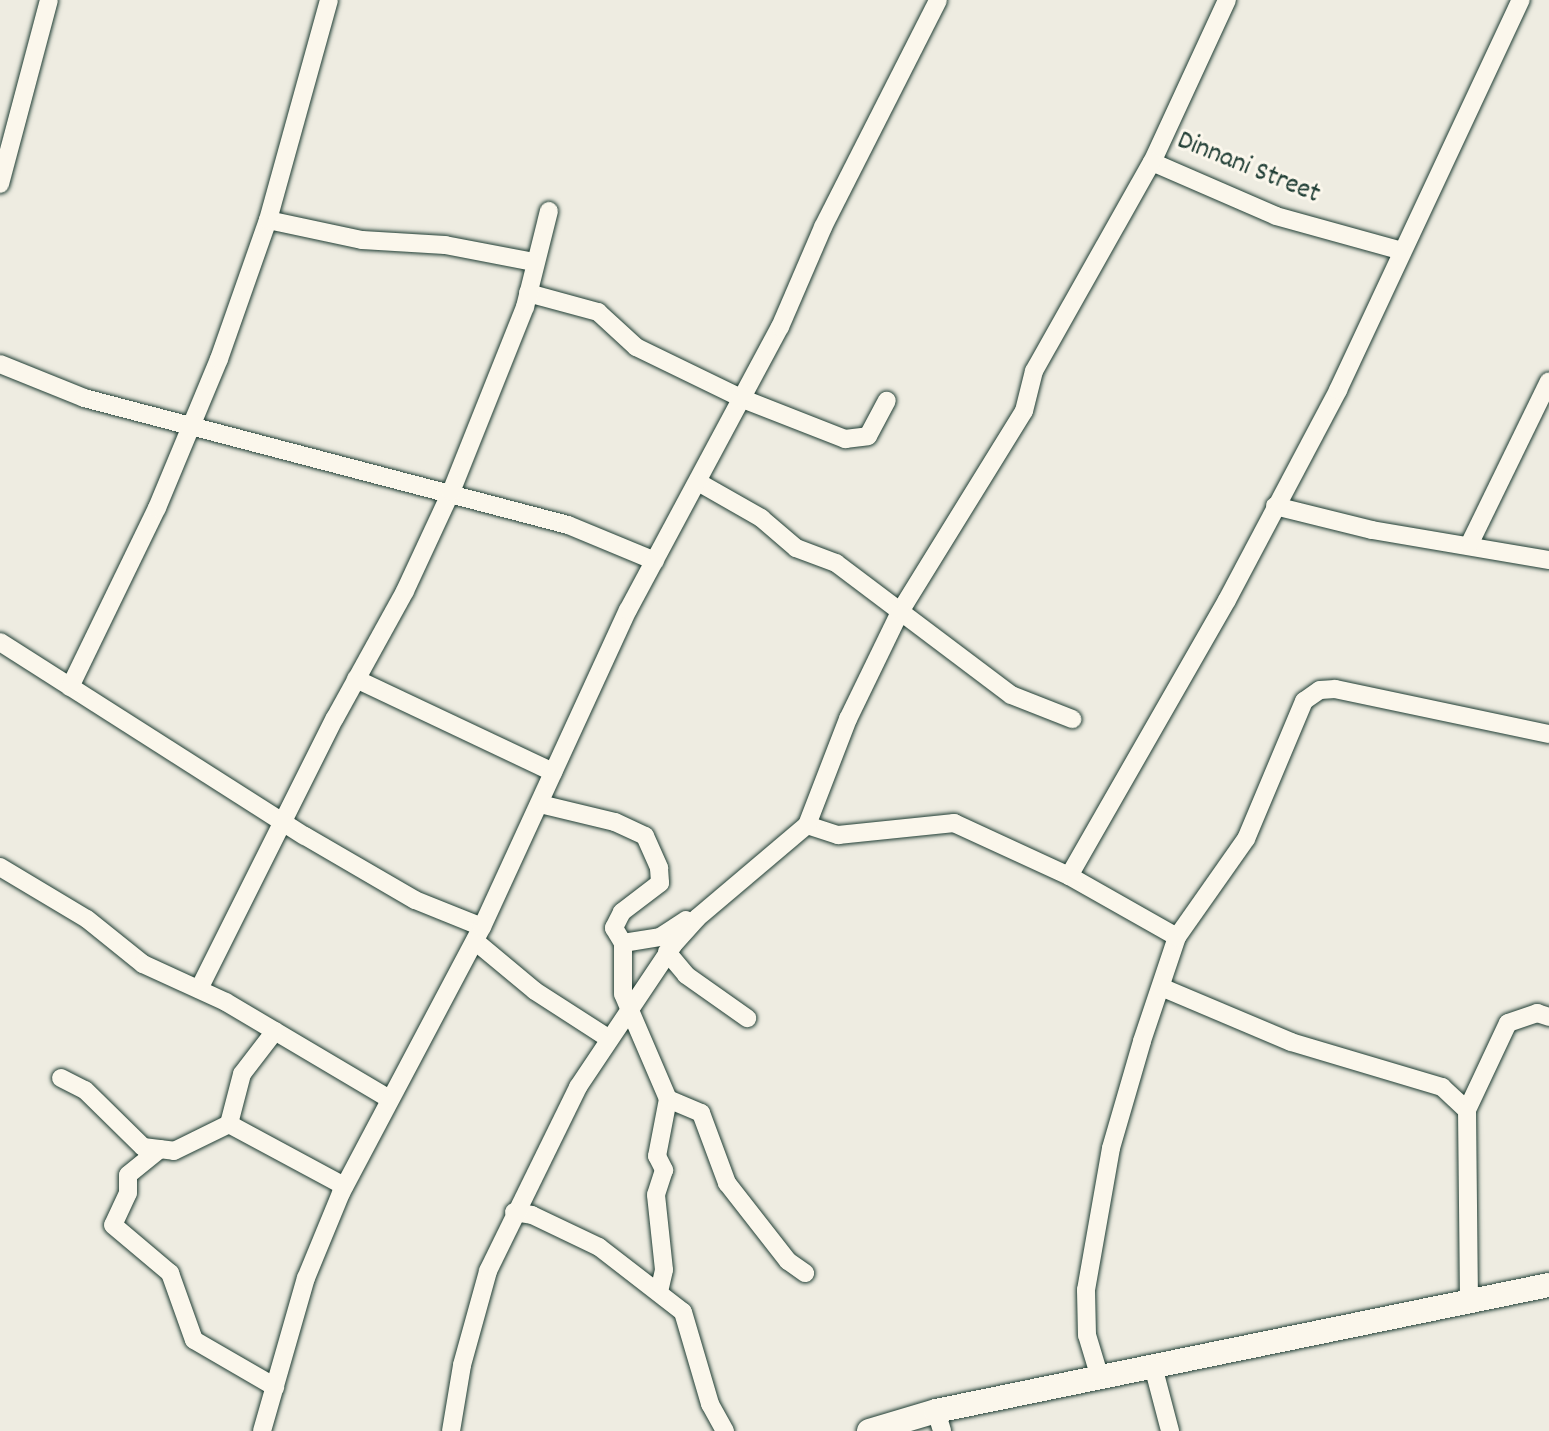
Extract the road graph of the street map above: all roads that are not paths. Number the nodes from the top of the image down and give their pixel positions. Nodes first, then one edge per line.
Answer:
1 (49, 0) edge
2 (329, 0) edge
3 (938, 0) edge
4 (1227, 0) edge
5 (1521, 0) edge
6 (1152, 162) junction
7 (2, 174) edge
8 (549, 211) dead end
9 (268, 220) junction
10 (1402, 251) junction
11 (534, 262) junction
12 (528, 293) junction
13 (0, 364) edge
14 (1549, 381) edge
15 (743, 399) junction
16 (887, 401) dead end
17 (192, 425) junction
18 (698, 482) junction
19 (451, 492) junction
20 (1275, 506) junction
21 (1469, 545) junction
22 (1549, 560) edge
23 (655, 561) junction
24 (901, 610) junction
25 (0, 642) edge
26 (356, 679) junction
27 (70, 687) junction
28 (1072, 719) dead end
29 (1549, 734) edge
30 (553, 772) junction
31 (540, 804) junction
32 (282, 821) junction
33 (807, 825) junction
34 (0, 867) edge
35 (1069, 876) junction
36 (697, 918) junction
37 (479, 934) junction
38 (1177, 937) junction
39 (623, 943) junction
40 (667, 952) junction
41 (1161, 987) junction
42 (199, 989) junction
43 (629, 1005) junction
44 (1549, 1017) edge
45 (747, 1018) dead end
46 (275, 1031) junction
47 (608, 1038) junction
48 (61, 1078) dead end
49 (388, 1098) junction
50 (668, 1099) junction
51 (1467, 1110) junction
52 (229, 1124) junction
53 (160, 1149) junction
54 (344, 1186) junction
55 (514, 1212) junction
56 (805, 1273) dead end
57 (1549, 1285) edge
58 (659, 1291) junction
59 (1469, 1301) junction
60 (1153, 1366) junction
61 (1100, 1378) junction
62 (275, 1387) junction
63 (939, 1421) edge
64 (262, 1431) edge
65 (451, 1431) edge
66 (725, 1431) edge
67 (869, 1431) edge
68 (1170, 1431) edge

1 - 7 street
2 - 9 street
3 - 15 street
4 - 6 street, Dinnani Street
5 - 10 street
6 - 10 street, Dinnani Street
6 - 24 street
8 - 11 street
9 - 11 street
9 - 17 street
10 - 20 street
11 - 12 street
12 - 15 street
12 - 19 street
13 - 17 street
14 - 21 street
15 - 16 street
15 - 18 street
17 - 19 street
17 - 27 street
18 - 23 street
18 - 24 street
19 - 23 street
19 - 26 street
20 - 21 street
20 - 35 street
21 - 22 street
23 - 30 street
24 - 28 street
24 - 33 street
25 - 27 street
26 - 30 street
26 - 32 street
27 - 32 street
29 - 38 street
30 - 31 street
31 - 37 street
31 - 39 street
32 - 37 street
32 - 42 street
33 - 35 street
33 - 36 street
34 - 42 street
35 - 38 street
36 - 39 street
36 - 40 street
37 - 47 street
37 - 49 street
38 - 41 street
39 - 43 street
40 - 43 street
40 - 45 street
41 - 51 street
41 - 61 street
42 - 46 street
43 - 47 street
43 - 50 street
44 - 51 street
46 - 49 street
46 - 52 street
47 - 55 street
48 - 53 street
49 - 54 street
50 - 56 street
50 - 58 street
51 - 59 street
52 - 53 street
52 - 54 street
53 - 62 street
54 - 62 street
55 - 58 street
55 - 65 street
57 - 59 street
58 - 66 street
59 - 60 street
60 - 61 street
60 - 68 street
61 - 63 street
62 - 64 street
63 - 67 street

